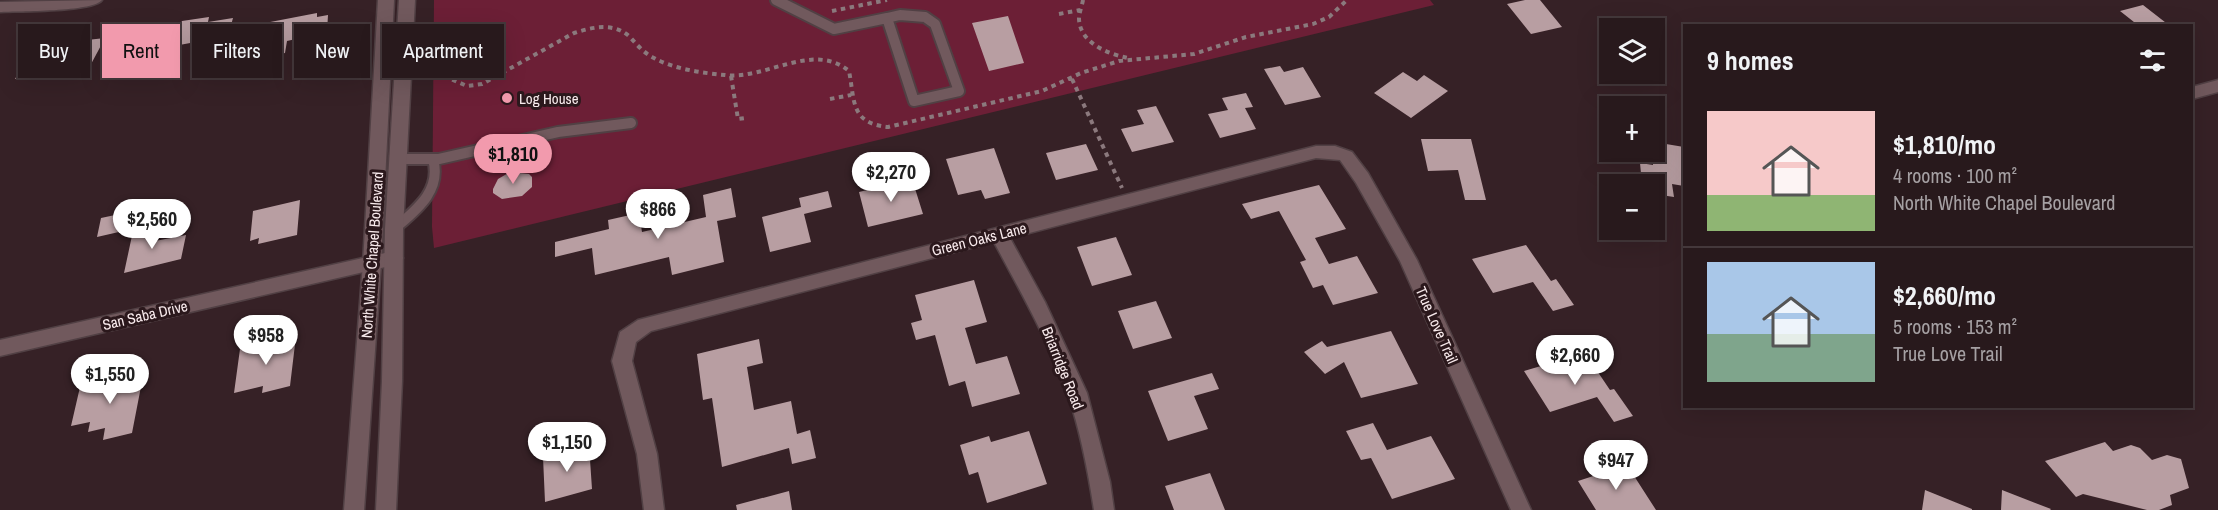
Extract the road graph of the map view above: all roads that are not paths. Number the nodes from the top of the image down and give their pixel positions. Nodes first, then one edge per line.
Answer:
1 (94, 0) edge
2 (386, 0) edge
3 (407, 0) edge
4 (776, 0) edge
5 (0, 7) edge
6 (887, 17) junction
7 (2218, 86) edge
8 (2193, 93) edge
9 (631, 123) dead end
10 (1335, 152) joint
11 (398, 159) junction
12 (433, 159) junction
13 (394, 229) junction
14 (999, 234) junction
15 (394, 258) junction
16 (372, 263) junction
17 (0, 348) edge
18 (354, 510) edge
19 (386, 510) edge
20 (654, 510) edge
21 (1104, 510) edge
22 (1521, 510) edge

1 - 5 street
2 - 16 street, North White Chapel Boulevard
3 - 11 street, North White Chapel Boulevard
4 - 6 lane
6 - 6 lane
7 - 8 street
9 - 12 lane
10 - 14 street, Green Oaks Lane
10 - 22 street, True Love Trail
11 - 12 lane
11 - 13 street, North White Chapel Boulevard
12 - 13 lane
13 - 15 street, North White Chapel Boulevard
14 - 20 street, Green Oaks Lane
14 - 21 street, Briarridge Road
15 - 16 street, San Saba Drive
15 - 19 street, North White Chapel Boulevard
16 - 17 street, San Saba Drive
16 - 18 street, North White Chapel Boulevard

